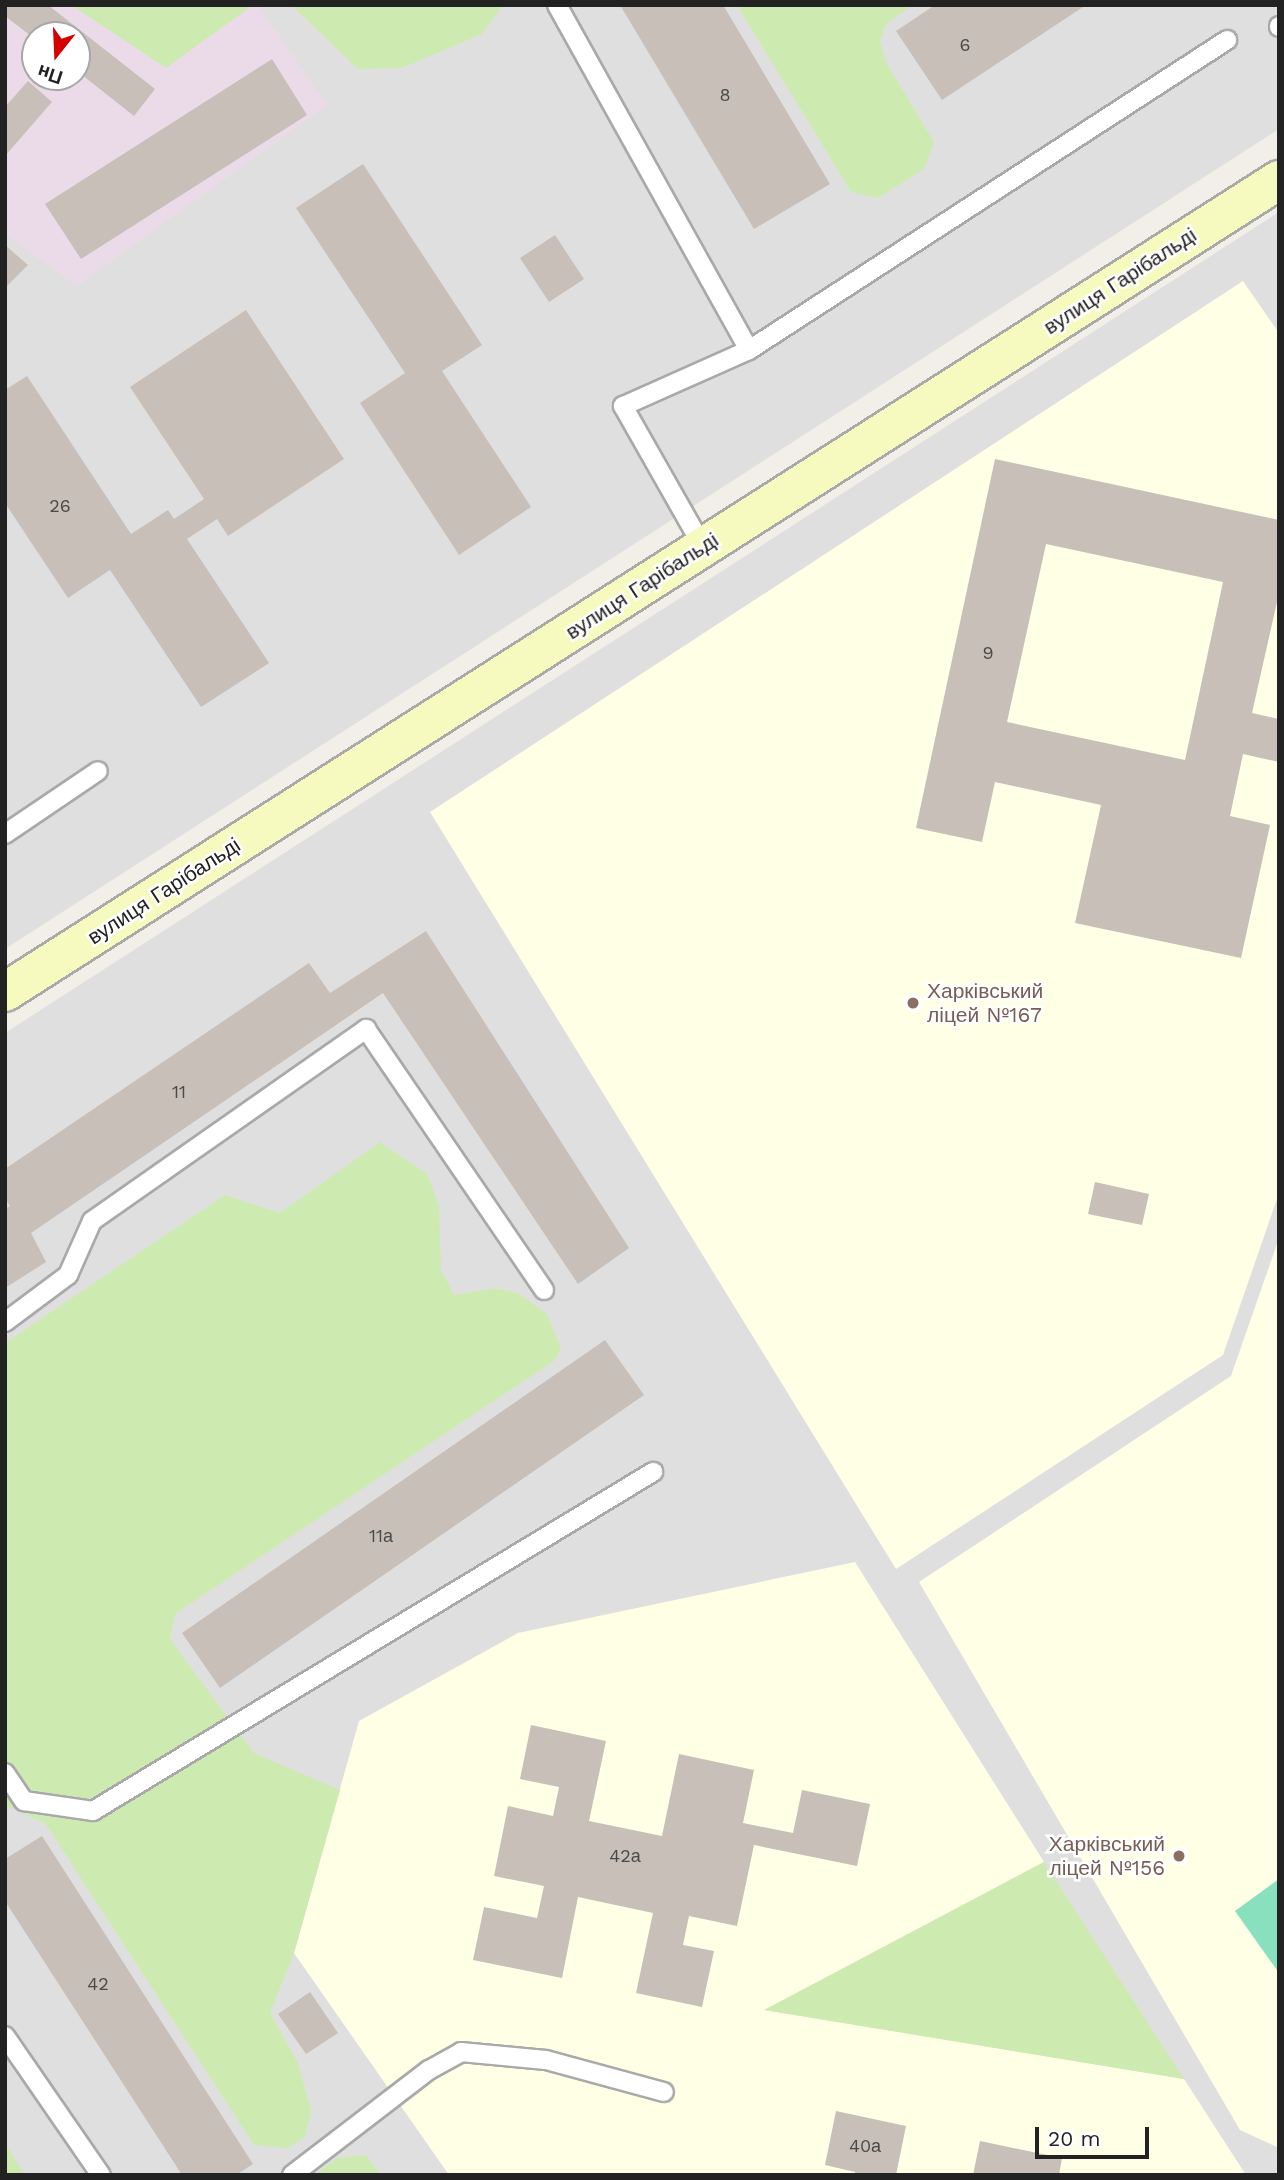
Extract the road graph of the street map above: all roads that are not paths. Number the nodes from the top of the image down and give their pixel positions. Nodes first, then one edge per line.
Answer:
1 (557, 5) edge
2 (1227, 40) dead end
3 (1275, 189) edge
4 (749, 350) junction
5 (703, 547) junction
6 (98, 771) dead end
7 (5, 834) edge
8 (5, 992) edge
9 (544, 1290) dead end
10 (5, 1322) edge
11 (653, 1472) dead end
12 (5, 1773) edge
13 (5, 2036) edge
14 (664, 2092) dead end
15 (100, 2175) edge
16 (292, 2175) edge

1 - 4 lane
2 - 4 lane
3 - 5 street, вулиця Гарібальді
4 - 5 lane
5 - 8 street, вулиця Гарібальді
6 - 7 lane
9 - 10 lane
11 - 12 lane
13 - 15 lane
14 - 16 lane

